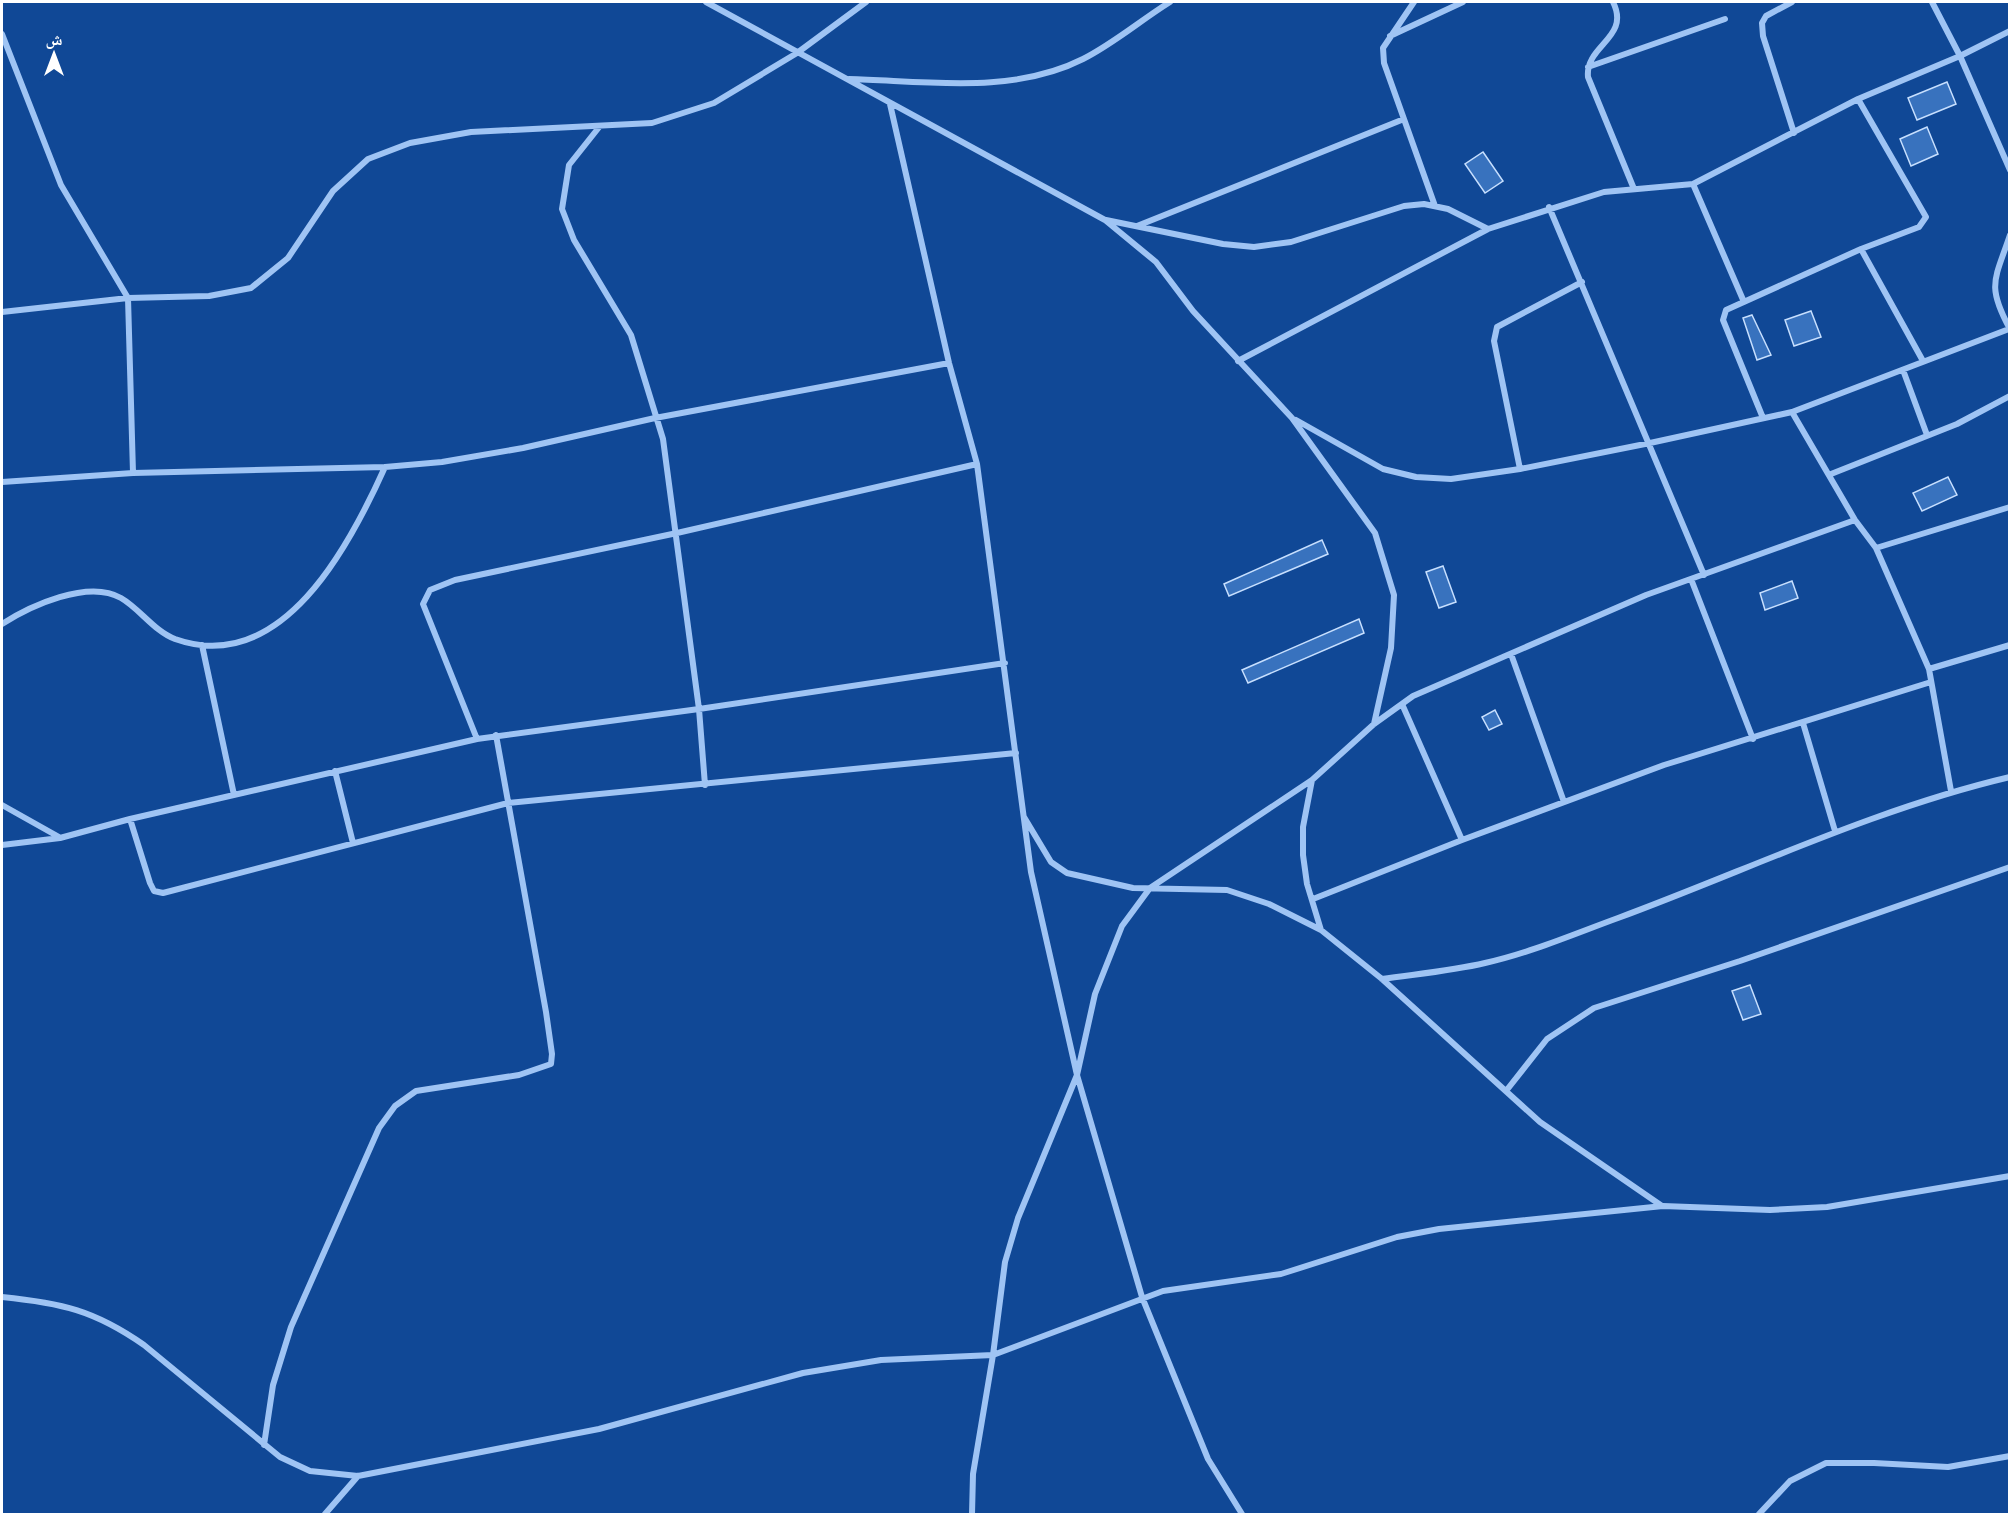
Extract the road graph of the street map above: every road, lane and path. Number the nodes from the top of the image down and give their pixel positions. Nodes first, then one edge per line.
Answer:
1 (706, 2) edge
2 (866, 2) edge
3 (1170, 2) edge
4 (1414, 2) edge
5 (1463, 2) edge
6 (1613, 2) edge
7 (1792, 2) edge
8 (1932, 2) edge
9 (1725, 19) dead end
10 (2010, 31) edge
11 (2, 34) edge
12 (1390, 36) junction
13 (797, 53) junction
14 (1960, 56) junction
15 (1587, 67) junction
16 (846, 79) junction
17 (1858, 99) junction
18 (891, 104) junction
19 (1404, 119) junction
20 (600, 126) junction
21 (1794, 133) junction
22 (2010, 170) edge
23 (1693, 184) junction
24 (1634, 189) junction
25 (1435, 206) junction
26 (1549, 207) junction
27 (1105, 220) junction
28 (1137, 226) junction
29 (1488, 229) junction
30 (2010, 235) edge
31 (1861, 249) junction
32 (1582, 282) junction
33 (128, 298) junction
34 (1744, 302) junction
35 (2, 312) edge
36 (2009, 329) edge
37 (1238, 361) junction
38 (1923, 361) junction
39 (950, 363) junction
40 (1903, 370) junction
41 (2010, 396) edge
42 (1792, 412) junction
43 (655, 418) junction
44 (1292, 418) junction
45 (1763, 418) junction
46 (1927, 435) junction
47 (1650, 443) junction
48 (977, 464) junction
49 (385, 467) junction
50 (1520, 469) junction
51 (133, 472) junction
52 (1831, 474) junction
53 (2, 482) edge
54 (2010, 507) edge
55 (1855, 520) junction
56 (677, 532) junction
57 (1876, 548) junction
58 (1704, 575) junction
59 (1691, 579) junction
60 (2, 624) edge
61 (202, 645) junction
62 (2010, 645) edge
63 (1511, 654) junction
64 (1005, 663) junction
65 (1929, 669) junction
66 (1931, 682) junction
67 (1402, 704) junction
68 (699, 709) junction
69 (1803, 723) junction
70 (1374, 724) junction
71 (496, 735) junction
72 (477, 738) junction
73 (1753, 738) junction
74 (1016, 753) junction
75 (335, 771) junction
76 (2010, 777) edge
77 (1312, 780) junction
78 (705, 785) junction
79 (1951, 790) junction
80 (234, 795) junction
81 (1564, 802) junction
82 (508, 803) junction
83 (2, 805) edge
84 (1022, 814) junction
85 (130, 819) junction
86 (1835, 831) junction
87 (60, 838) junction
88 (1462, 840) junction
89 (353, 843) junction
90 (2, 846) edge
91 (2010, 867) edge
92 (1150, 888) junction
93 (1313, 899) junction
94 (1322, 930) junction
95 (1382, 979) junction
96 (1077, 1075) junction
97 (1506, 1091) junction
98 (2010, 1176) edge
99 (1663, 1206) junction
100 (2, 1297) edge
101 (1142, 1297) junction
102 (993, 1355) junction
103 (264, 1445) junction
104 (2010, 1456) edge
105 (358, 1476) junction
106 (326, 1515) edge
107 (972, 1515) edge
108 (1242, 1515) edge
109 (1759, 1515) edge

1 - 13 street
2 - 13 street
3 - 16 street
4 - 12 street
5 - 12 street
6 - 15 street
7 - 21 street
8 - 14 street
9 - 15 street
10 - 14 street
11 - 33 street
12 - 19 street
13 - 16 street
13 - 20 street
14 - 17 street
14 - 22 street
15 - 24 street
16 - 18 street
17 - 21 street
17 - 31 street
18 - 27 street
18 - 39 street
19 - 25 street
19 - 28 street
20 - 33 street
20 - 43 street
21 - 23 street
23 - 24 street
23 - 34 street
24 - 26 street
25 - 28 street
25 - 29 street
26 - 29 street
26 - 32 street
27 - 28 street
27 - 37 street
29 - 37 street
30 - 36 street
31 - 34 street
31 - 38 street
32 - 47 street
32 - 50 street
33 - 35 street
33 - 51 street
34 - 45 street
36 - 38 street
37 - 44 street
38 - 40 street
39 - 43 street
39 - 48 street
40 - 42 street
40 - 46 street
41 - 46 street
42 - 45 street
42 - 52 street
43 - 49 street
43 - 56 street
44 - 50 street
44 - 70 street
45 - 47 street
46 - 52 street
47 - 50 street
47 - 58 street
48 - 56 street
48 - 64 street
49 - 51 street
49 - 61 street
51 - 53 street
52 - 55 street
54 - 57 street
55 - 57 street
55 - 58 street
56 - 68 street
56 - 72 street
57 - 65 street
58 - 59 street
59 - 63 street
59 - 73 street
60 - 61 street
61 - 80 street
62 - 65 street
63 - 67 street
63 - 81 street
64 - 68 street
64 - 74 street
65 - 66 street
66 - 69 street
66 - 79 street
67 - 70 street
67 - 88 street
68 - 71 street
68 - 78 street
69 - 73 street
69 - 86 street
70 - 77 street
71 - 72 street
71 - 82 street
72 - 75 street
73 - 81 street
74 - 78 street
74 - 84 street
75 - 80 street
75 - 89 street
76 - 79 street
77 - 92 street
77 - 93 street
78 - 82 street
79 - 86 street
80 - 85 street
81 - 88 street
82 - 89 street
82 - 103 street
83 - 87 street
84 - 92 street
84 - 96 street
85 - 87 street
85 - 89 street
86 - 95 street
87 - 90 street
88 - 93 street
91 - 97 street
92 - 94 street
92 - 96 street
93 - 94 street
94 - 95 street
95 - 97 street
96 - 101 street
96 - 102 street
97 - 99 street
98 - 99 street
99 - 101 street
100 - 103 street
101 - 102 street
101 - 108 street
102 - 105 street
102 - 107 street
103 - 105 street
104 - 109 street
105 - 106 street

